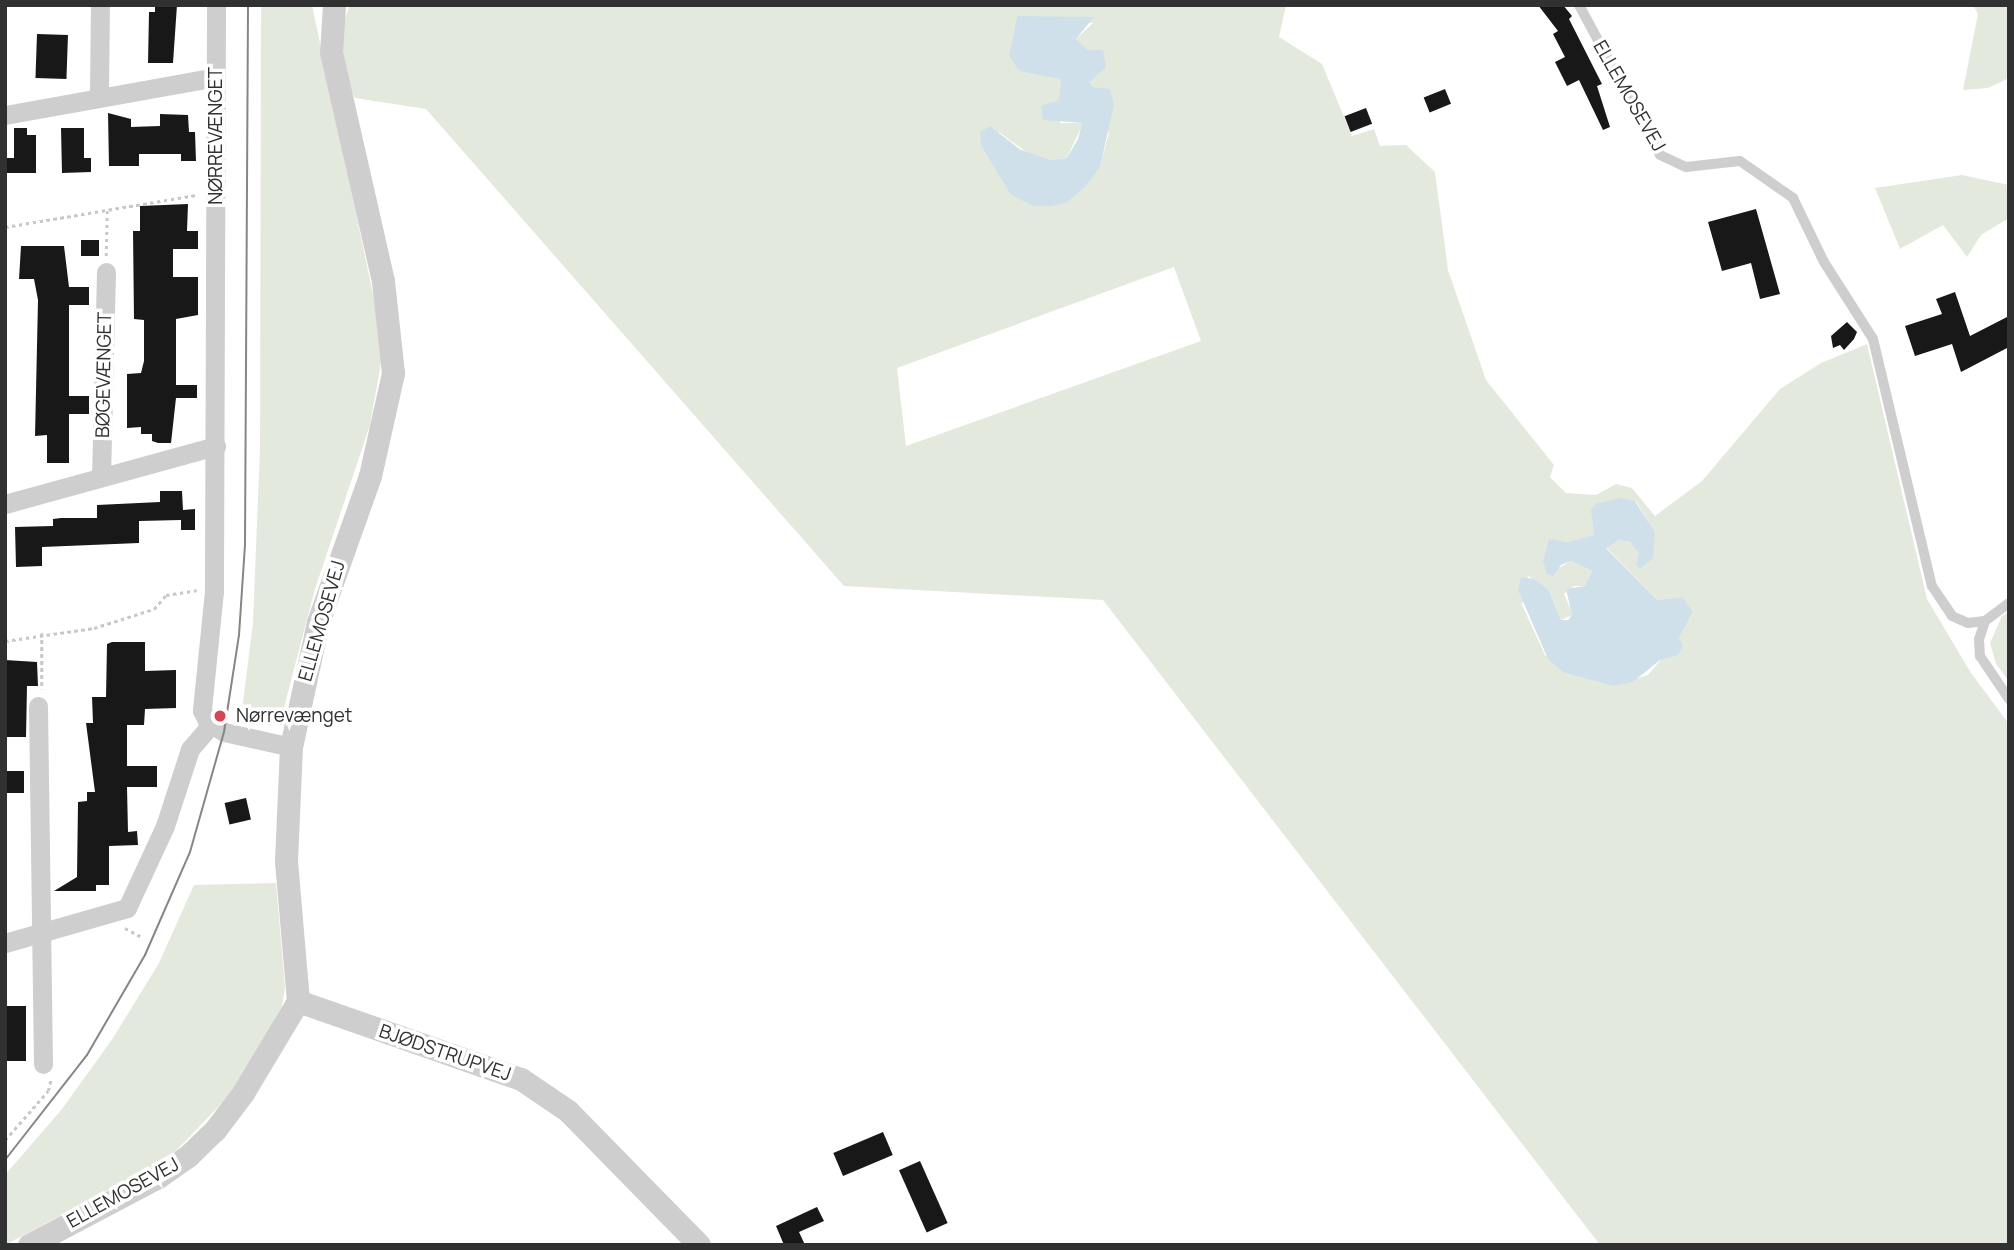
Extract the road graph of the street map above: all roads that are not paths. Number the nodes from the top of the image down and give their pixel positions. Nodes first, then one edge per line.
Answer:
1 (100, 5) edge
2 (216, 5) edge
3 (334, 5) edge
4 (1579, 5) edge
5 (216, 77) junction
6 (99, 95) junction
7 (5, 116) edge
8 (106, 272) road end
9 (216, 446) junction
10 (101, 477) junction
11 (5, 504) edge
12 (2009, 603) edge
13 (1985, 621) junction
14 (2009, 699) edge
15 (38, 706) road end
16 (211, 725) junction
17 (291, 747) junction
18 (39, 934) junction
19 (5, 943) edge
20 (298, 1001) junction
21 (43, 1064) road end
22 (29, 1245) edge
23 (699, 1245) edge

1 - 6 street
2 - 5 street, NØRREVÆNGET
3 - 17 street, ELLEMOSEVEJ
4 - 13 lane, ELLEMOSEVEJ
5 - 6 street
5 - 9 street, NØRREVÆNGET
6 - 7 street
8 - 10 street, BØGEVÆNGET
9 - 10 street
9 - 16 street, NØRREVÆNGET
10 - 11 street
12 - 13 lane
13 - 14 lane
15 - 18 street
16 - 17 street
16 - 18 street
17 - 20 street, ELLEMOSEVEJ
18 - 19 street
18 - 21 street
20 - 22 street, ELLEMOSEVEJ
20 - 23 street, BJØDSTRUPVEJ

